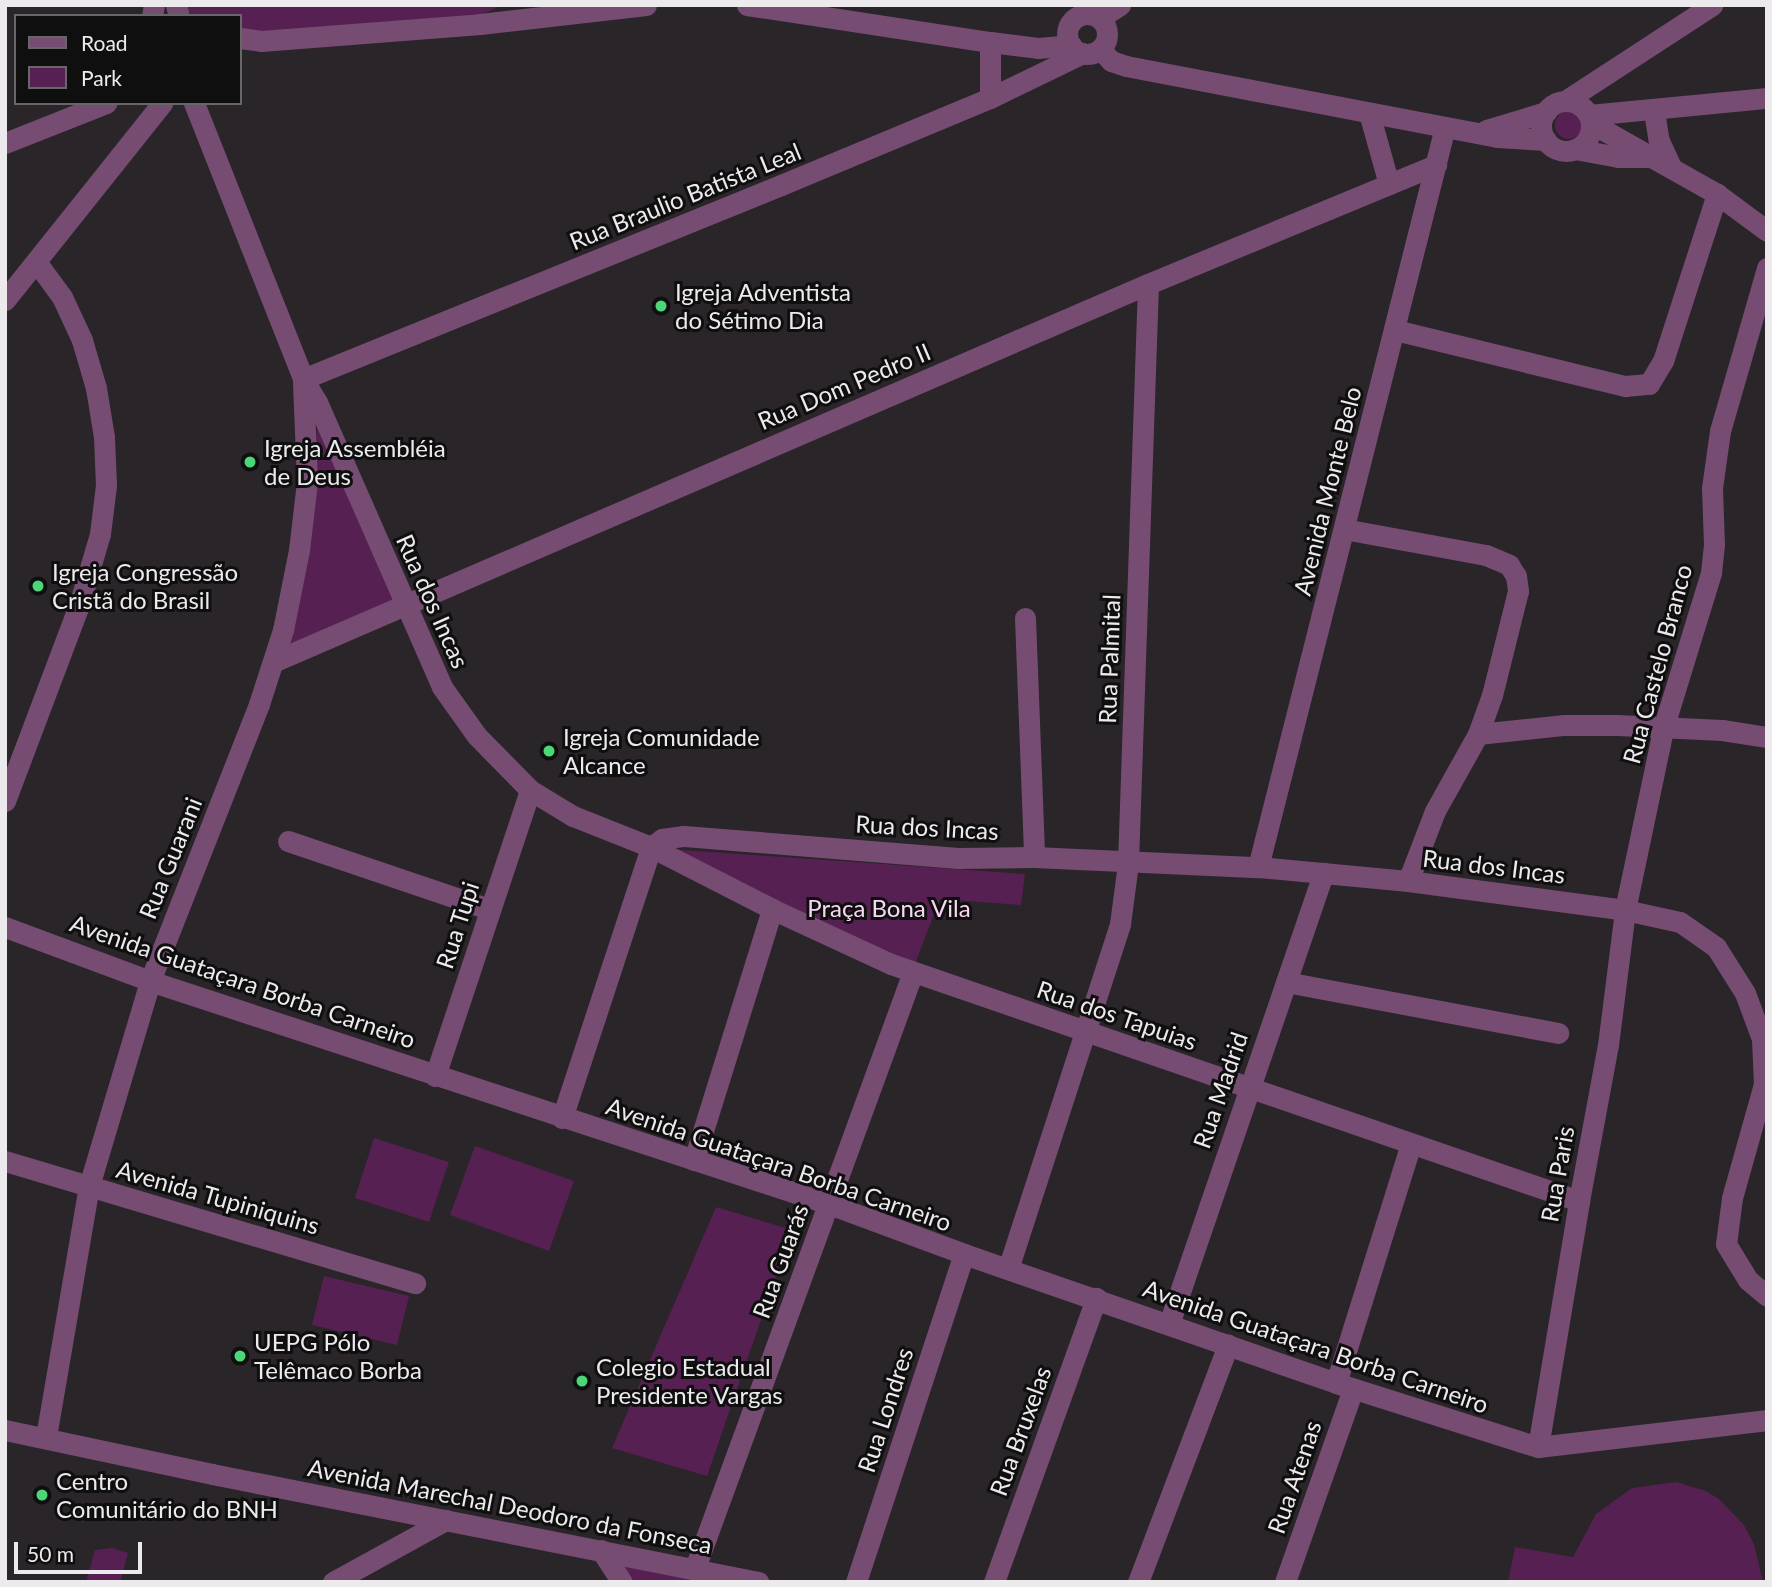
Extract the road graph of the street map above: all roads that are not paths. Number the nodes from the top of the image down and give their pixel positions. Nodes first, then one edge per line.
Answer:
1 (513, 5) edge
2 (646, 5) edge
3 (747, 5) edge
4 (1120, 5) edge
5 (1712, 5) edge
6 (1086, 13) edge
7 (480, 24) junction
8 (242, 38) edge
9 (261, 41) junction
10 (990, 42) junction
11 (1085, 49) junction
12 (242, 51) edge
13 (990, 98) junction
14 (1767, 98) edge
15 (1564, 101) junction
16 (101, 105) edge
17 (160, 105) edge
18 (195, 105) edge
19 (1654, 111) junction
20 (1546, 112) junction
21 (1368, 113) junction
22 (1590, 119) junction
23 (1445, 127) junction
24 (1477, 132) junction
25 (1546, 140) junction
26 (5, 142) edge
27 (1574, 149) junction
28 (1647, 157) junction
29 (1436, 165) junction
30 (1671, 167) junction
31 (1389, 184) junction
32 (1717, 194) junction
33 (1767, 231) edge
34 (37, 262) junction
35 (1767, 268) edge
36 (1148, 284) junction
37 (5, 300) edge
38 (1395, 330) junction
39 (303, 379) junction
40 (1344, 529) junction
41 (406, 604) junction
42 (1025, 618) dead end
43 (275, 661) junction
44 (1662, 729) junction
45 (1478, 734) junction
46 (1767, 737) edge
47 (530, 790) junction
48 (5, 802) edge
49 (288, 841) dead end
50 (650, 847) junction
51 (1034, 857) junction
52 (1128, 863) junction
53 (1258, 867) junction
54 (1323, 873) junction
55 (1408, 881) junction
56 (489, 909) junction
57 (772, 909) junction
58 (1625, 910) junction
59 (6, 929) edge
60 (913, 972) junction
61 (150, 981) junction
62 (1286, 982) junction
63 (1085, 1031) junction
64 (1558, 1033) dead end
65 (435, 1076) junction
66 (1248, 1089) junction
67 (562, 1118) junction
68 (1411, 1144) junction
69 (694, 1160) junction
70 (5, 1161) edge
71 (89, 1186) junction
72 (1578, 1200) junction
73 (829, 1204) junction
74 (964, 1255) junction
75 (1007, 1269) junction
76 (415, 1283) dead end
77 (1767, 1296) edge
78 (1096, 1298) junction
79 (1169, 1324) junction
80 (1228, 1345) junction
81 (1344, 1386) junction
82 (1767, 1420) edge
83 (5, 1430) edge
84 (46, 1437) junction
85 (1538, 1447) junction
86 (446, 1520) junction
87 (601, 1550) junction
88 (696, 1575) edge
89 (333, 1582) edge
90 (622, 1582) edge
91 (758, 1582) edge
92 (856, 1582) edge
93 (994, 1582) edge
94 (1139, 1582) edge
95 (1285, 1582) edge

1 - 7 street
2 - 7 street
3 - 10 street
4 - 6 street
5 - 15 street
6 - 11 street
6 - 11 street
7 - 9 street
8 - 9 street
9 - 12 street
10 - 11 street
10 - 13 street
11 - 13 street, Rua Braulio Batista Leal
11 - 21 street
13 - 39 street, Rua Braulio Batista Leal
14 - 19 street
15 - 20 street
15 - 22 street
16 - 26 street
17 - 34 street
18 - 39 street, Rua dos Incas
19 - 22 street
19 - 30 street
20 - 24 street
20 - 25 street
21 - 23 street
21 - 31 street
22 - 27 street
22 - 28 street
23 - 24 street
23 - 29 street, Avenida Monte Belo
24 - 25 street
25 - 27 street
27 - 28 street
28 - 30 street
29 - 31 street, Rua Dom Pedro II
29 - 38 street, Avenida Monte Belo
30 - 32 street
31 - 36 street, Rua Dom Pedro II
32 - 33 street
32 - 38 street
34 - 37 street
34 - 48 street
35 - 44 street, Rua Castelo Branco
36 - 41 street, Rua Dom Pedro II
36 - 52 street, Rua Palmital
38 - 40 street, Avenida Monte Belo
39 - 41 street, Rua dos Incas
39 - 43 street, Rua Guarani
40 - 45 street
40 - 53 street, Avenida Monte Belo
41 - 43 street, Rua Dom Pedro II
41 - 47 street, Rua dos Incas
42 - 51 street
43 - 61 street, Rua Guarani
44 - 45 street
44 - 46 street
44 - 58 street, Rua Castelo Branco
45 - 55 street
47 - 50 street, Rua dos Incas
47 - 56 street, Rua Tupi
49 - 56 street
50 - 51 street, Rua dos Incas
50 - 57 street, Rua dos Tapuias
50 - 67 street
51 - 52 street, Rua dos Incas
52 - 53 street, Rua dos Incas
52 - 63 street, Rua Palmital
53 - 54 street, Rua dos Incas
54 - 55 street, Rua dos Incas
54 - 62 street, Rua Madrid
55 - 58 street, Rua dos Incas
56 - 65 street, Rua Tupi
57 - 60 street, Rua dos Tapuias
57 - 69 street
58 - 72 street, Rua Paris
58 - 77 street, Rua dos Incas
59 - 61 street, Avenida Guataçara Borba Carneiro
60 - 63 street, Rua dos Tapuias
60 - 73 street, Rua Guarás
61 - 65 street, Avenida Guataçara Borba Carneiro
61 - 71 street, Rua Guarani
62 - 64 street
62 - 66 street, Rua Madrid
63 - 66 street, Rua dos Tapuias
63 - 75 street, Rua Palmital
65 - 67 street, Avenida Guataçara Borba Carneiro
66 - 68 street, Rua dos Tapuias
66 - 79 street, Rua Madrid
67 - 69 street, Avenida Guataçara Borba Carneiro
68 - 72 street, Rua dos Tapuias
68 - 81 street, Rua Atenas
69 - 73 street, Avenida Guataçara Borba Carneiro
70 - 71 street, Avenida Tupiniquins
71 - 76 street, Avenida Tupiniquins
71 - 84 street, Rua Guarani
72 - 85 street, Rua Paris
73 - 74 street, Avenida Guataçara Borba Carneiro
73 - 88 street, Rua Guarás
74 - 75 street, Avenida Guataçara Borba Carneiro
74 - 92 street, Rua Londres
75 - 78 street, Avenida Guataçara Borba Carneiro
78 - 79 street, Avenida Guataçara Borba Carneiro
78 - 93 street, Rua Bruxelas
79 - 80 street, Avenida Guataçara Borba Carneiro
80 - 81 street, Avenida Guataçara Borba Carneiro
80 - 94 street
81 - 85 street, Avenida Guataçara Borba Carneiro
81 - 95 street, Rua Atenas
82 - 85 street
83 - 84 street, Avenida Marechal Deodoro da Fonseca
84 - 86 street, Avenida Marechal Deodoro da Fonseca
86 - 87 street, Avenida Marechal Deodoro da Fonseca
86 - 89 street
87 - 88 street, Avenida Marechal Deodoro da Fonseca
87 - 90 street
88 - 91 street, Avenida Marechal Deodoro da Fonseca

